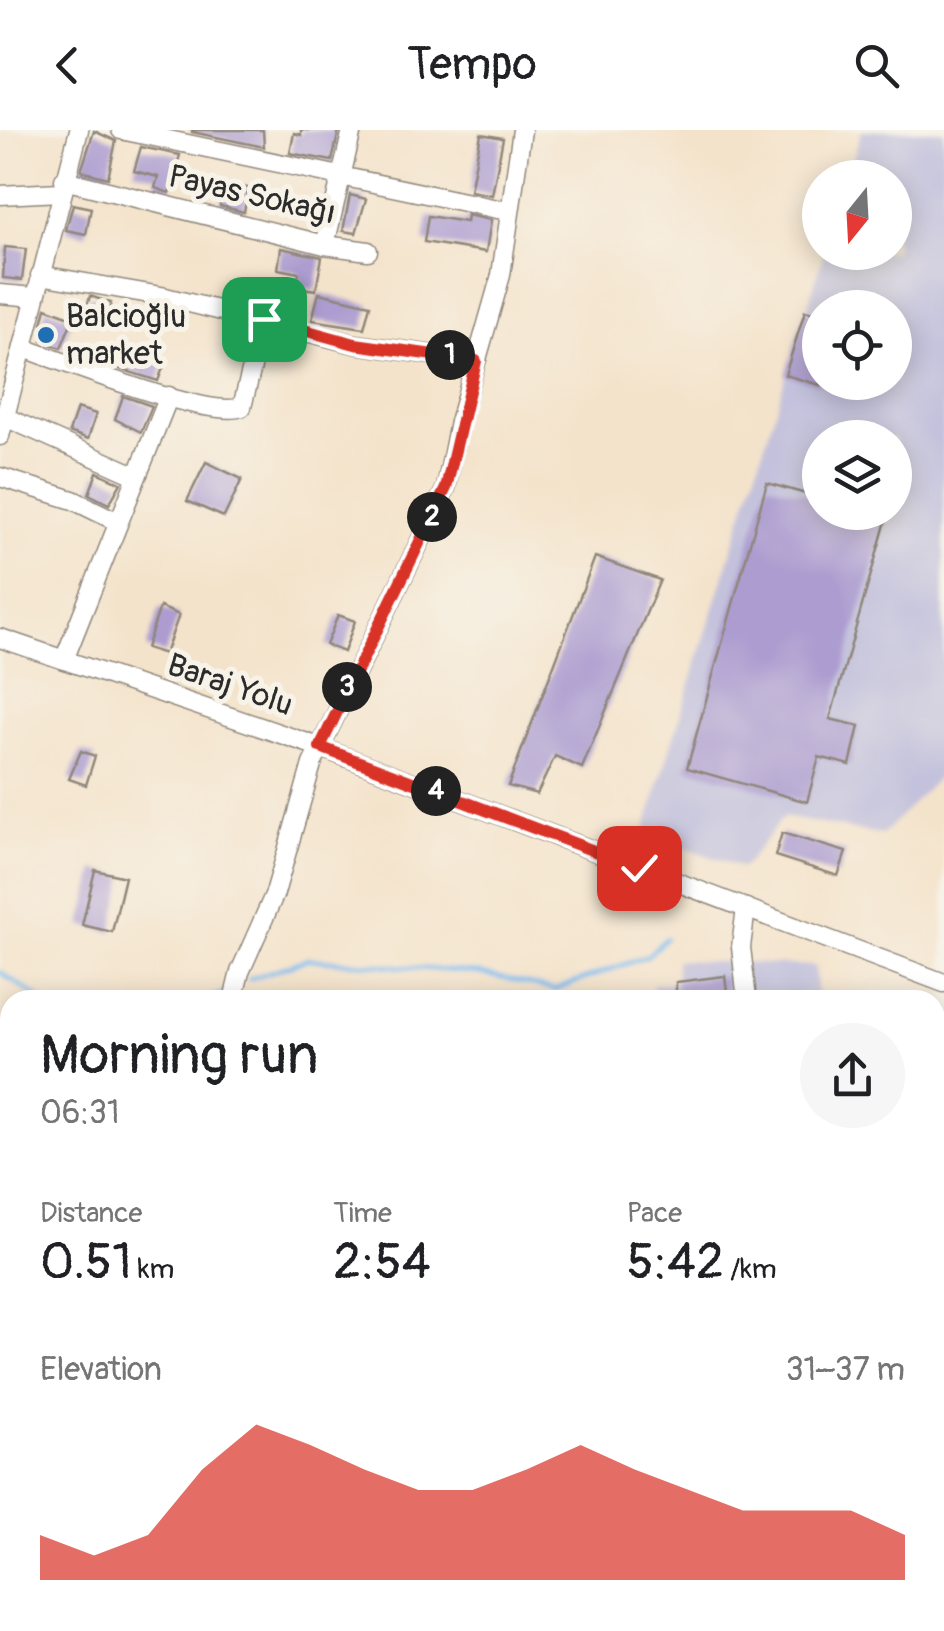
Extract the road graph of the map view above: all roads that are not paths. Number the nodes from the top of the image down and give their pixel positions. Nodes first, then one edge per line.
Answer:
1 (79, 130) edge
2 (121, 130) edge
3 (352, 130) edge
4 (522, 130) edge
5 (340, 176) junction
6 (63, 186) junction
7 (0, 195) edge
8 (507, 211) junction
9 (324, 245) junction
10 (368, 251) dead end
11 (40, 275) junction
12 (0, 294) edge
13 (35, 297) junction
14 (264, 319) junction
15 (23, 348) junction
16 (476, 361) junction
17 (8, 370) edge
18 (169, 396) junction
19 (2, 427) edge
20 (0, 476) edge
21 (137, 476) junction
22 (118, 522) junction
23 (0, 638) edge
24 (64, 660) junction
25 (320, 747) junction
26 (746, 908) junction
27 (944, 983) edge
28 (236, 990) edge
29 (746, 990) edge

1 - 6 street
2 - 5 street
3 - 5 street
4 - 8 street
5 - 8 street
5 - 9 street
6 - 7 street, Payas Sokağı
6 - 9 street, Payas Sokağı
6 - 11 street
8 - 16 street
9 - 10 street, Payas Sokağı
11 - 13 street
11 - 14 street
12 - 13 street
13 - 15 street
14 - 16 street
14 - 18 street
15 - 17 street
15 - 18 street
16 - 25 street
17 - 19 street
18 - 21 street
19 - 21 street
20 - 22 street
21 - 22 street
22 - 24 street
23 - 24 street, Baraj Yolu
24 - 25 street, Baraj Yolu
25 - 26 street, Baraj Yolu
25 - 28 street
26 - 27 street, Baraj Yolu
26 - 29 street

